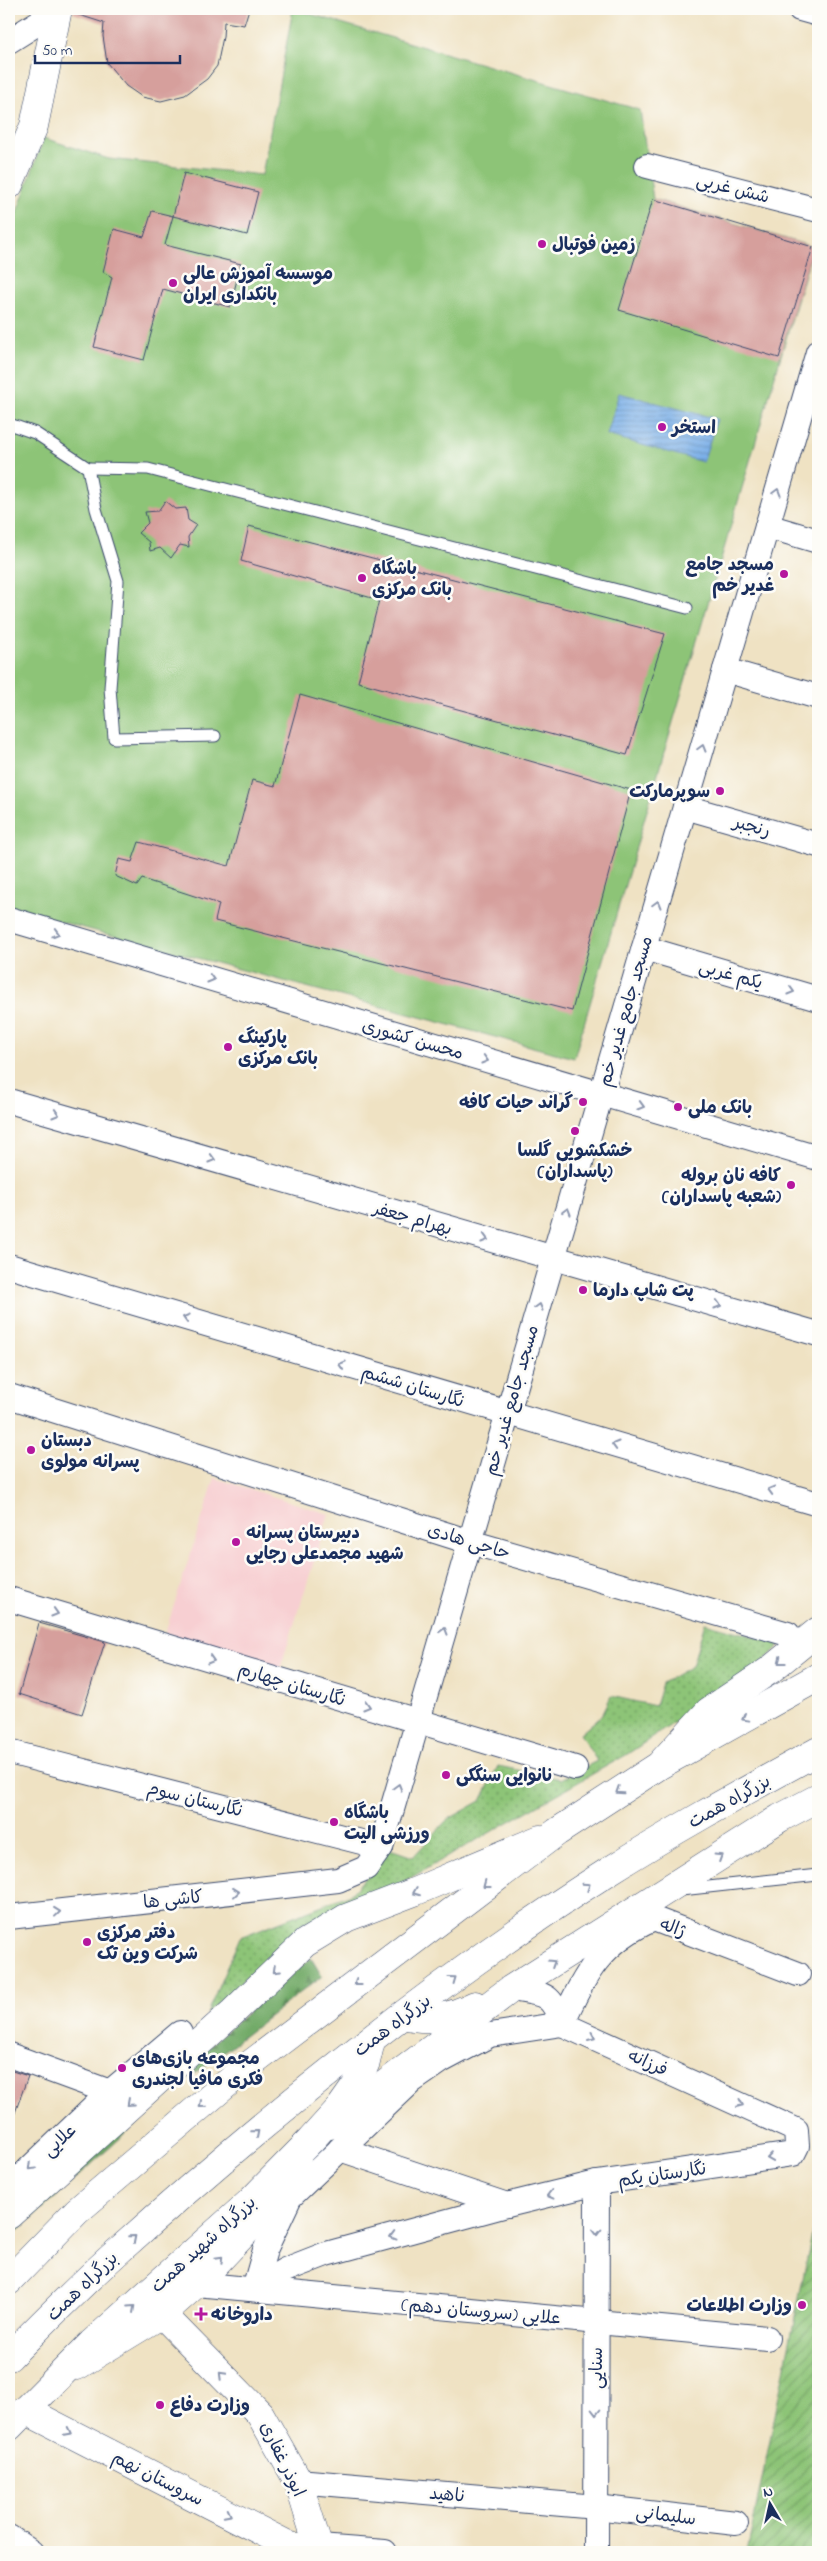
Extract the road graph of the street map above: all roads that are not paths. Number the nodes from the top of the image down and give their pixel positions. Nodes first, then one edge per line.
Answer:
1 (800, 9) edge
2 (58, 10) edge
3 (818, 14) edge
4 (9, 41) edge
5 (647, 166) dead end
6 (9, 185) edge
7 (818, 210) edge
8 (816, 365) edge
9 (9, 424) edge
10 (88, 468) junction
11 (767, 526) junction
12 (818, 541) edge
13 (687, 608) dead end
14 (725, 670) junction
15 (818, 697) edge
16 (216, 736) dead end
17 (685, 806) junction
18 (818, 845) edge
19 (9, 919) edge
20 (644, 948) junction
21 (818, 999) edge
22 (601, 1094) junction
23 (9, 1101) edge
24 (818, 1158) edge
25 (553, 1258) junction
26 (9, 1266) edge
27 (818, 1334) edge
28 (9, 1396) edge
29 (507, 1414) junction
30 (818, 1504) edge
31 (470, 1542) junction
32 (9, 1599) edge
33 (818, 1630) edge
34 (788, 1634) dead end
35 (818, 1678) edge
36 (418, 1721) junction
37 (818, 1751) edge
38 (9, 1752) edge
39 (660, 1764) junction
40 (575, 1768) dead end
41 (818, 1798) edge
42 (557, 1832) junction
43 (381, 1847) junction
44 (818, 1875) edge
45 (338, 1880) joint
46 (666, 1891) junction
47 (9, 1917) edge
48 (798, 1974) dead end
49 (511, 1989) junction
50 (404, 2015) junction
51 (562, 2024) junction
52 (180, 2033) dead end
53 (371, 2041) junction
54 (9, 2055) edge
55 (110, 2092) junction
56 (796, 2130) joint
57 (310, 2141) junction
58 (340, 2149) junction
59 (597, 2183) junction
60 (9, 2188) edge
61 (508, 2206) junction
62 (9, 2215) edge
63 (9, 2281) edge
64 (196, 2284) junction
65 (254, 2289) junction
66 (162, 2314) junction
67 (596, 2322) junction
68 (767, 2338) dead end
69 (92, 2343) junction
70 (9, 2357) edge
71 (54, 2380) junction
72 (14, 2418) edge
73 (298, 2481) junction
74 (596, 2507) junction
75 (736, 2523) dead end
76 (9, 2537) edge
77 (306, 2550) edge
78 (31, 2552) edge
79 (386, 2552) edge
80 (596, 2552) edge

1 - 3 street
2 - 4 street
2 - 6 main road
5 - 7 street, شش غربی
11 -> 8 street, مسجد جامع غدیر خم
9 - 10 lane
10 - 13 lane
10 - 16 lane
11 - 12 street
11 - 14 street, مسجد جامع غدیر خم
14 - 15 street
17 -> 14 street, مسجد جامع غدیر خم
17 - 18 street, رنجبر
20 -> 17 street, مسجد جامع غدیر خم
19 -> 22 street, محسن کشوری
20 -> 21 street, یکم غربی
20 - 22 street, مسجد جامع غدیر خم
22 -> 24 street, محسن کشوری
25 -> 22 street, مسجد جامع غدیر خم
23 -> 25 street, بهرام جعفر
25 -> 27 street, بهرام جعفر
29 -> 25 street, مسجد جامع غدیر خم
29 -> 26 street, نگارستان ششم
28 - 31 street, حاجی هادی
30 -> 29 street, نگارستان ششم
29 - 31 street, مسجد جامع غدیر خم
31 - 34 street, حاجی هادی
36 -> 31 street, مسجد جامع غدیر خم
32 -> 36 street, نگارستان چهارم
33 -> 39 main road
35 -> 39 main road
36 - 40 street, نگارستان چهارم
43 -> 36 street, مسجد جامع غدیر خم
50 -> 37 main road, بزرگراه همت
38 - 43 street, نگارستان سوم
39 -> 42 main road
46 -> 41 main road
42 -> 62 main road
42 -> 63 main road
43 - 45 street, مسجد جامع غدیر خم
44 - 46 lane
47 -> 45 street, کاشی ها
49 -> 46 main road
48 - 51 street, ژاله
49 - 50 main road
49 - 51 street
49 - 57 main road
50 - 53 main road, بزرگراه همت
51 -> 56 street, فرزانه
51 - 58 street
52 - 55 street, علایی
53 - 57 main road, بزرگراه شهید همت
70 -> 53 main road, بزرگراه همت
54 - 55 street
55 -> 60 street, علایی
56 -> 59 street, نگارستان یکم
64 -> 57 main road
69 -> 57 main road, بزرگراه شهید همت
58 - 61 street
58 - 65 street
59 -> 61 street, نگارستان یکم
59 -> 67 street, سنایی
61 -> 65 street, نگارستان یکم
64 - 65 street, علایی (سروستان دهم)
64 - 66 main road
65 - 67 street, علایی (سروستان دهم)
66 - 71 main road
73 -> 66 main road, ابوذر غفاری
67 - 68 street, علایی (سروستان دهم)
67 -> 74 street, سنایی
69 - 71 main road, بزرگراه شهید همت
69 - 72 main road
71 - 72 main road, بزرگراه شهید همت
72 -> 77 main road, سروستان نهم
73 - 74 street, ناهید
73 - 77 main road, ابوذر غفاری
74 - 75 street, سلیمانی
74 - 80 street, سنایی
76 - 78 street
77 - 79 street, سروستان نهم

